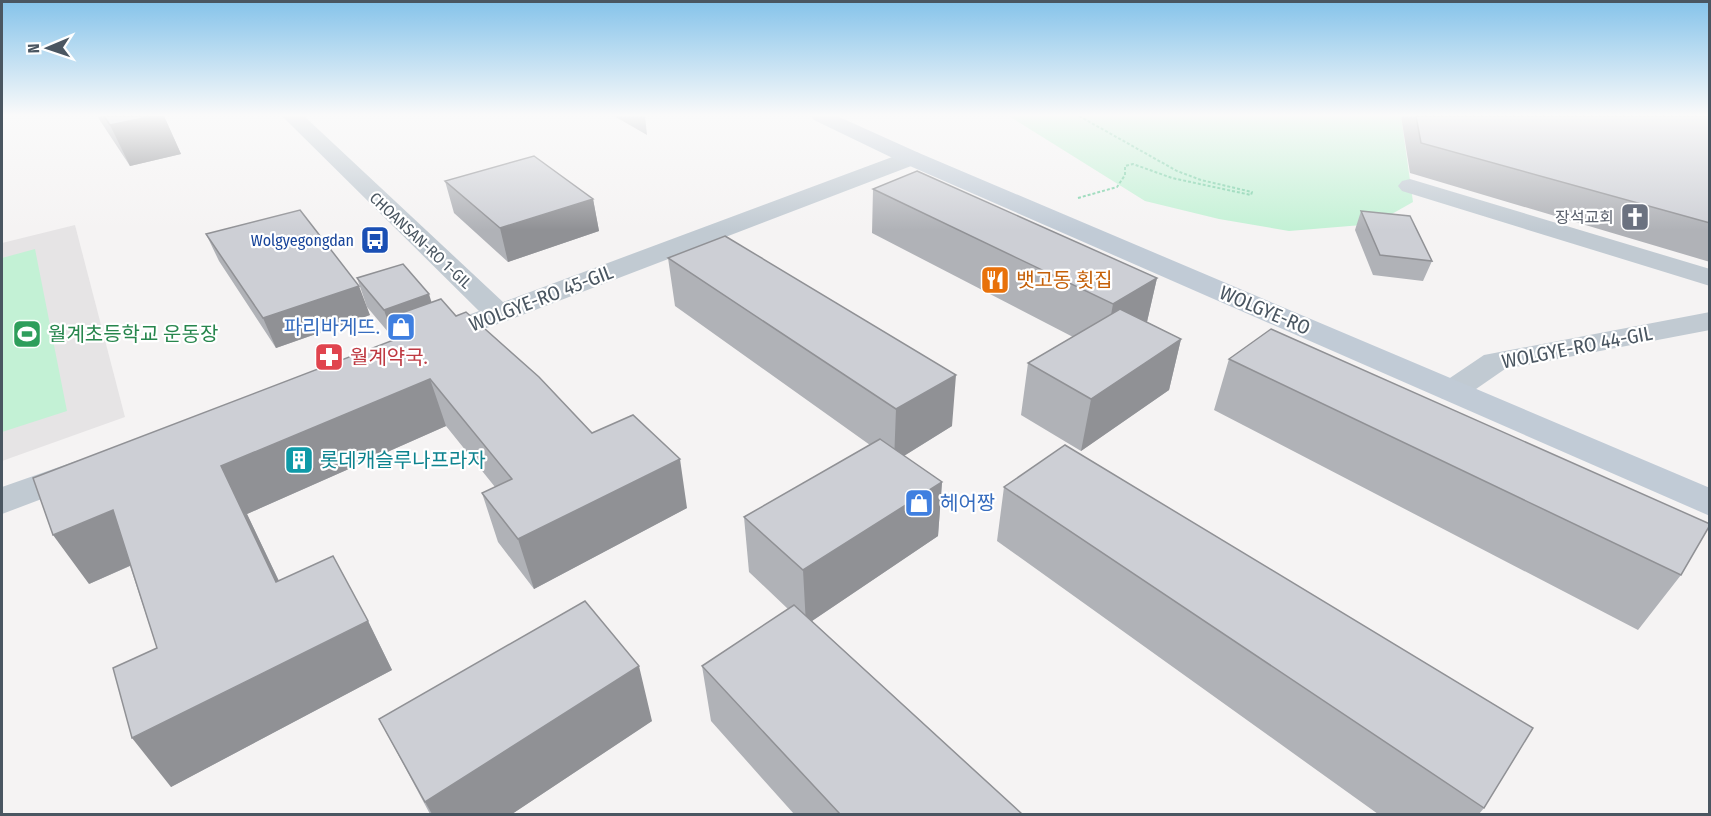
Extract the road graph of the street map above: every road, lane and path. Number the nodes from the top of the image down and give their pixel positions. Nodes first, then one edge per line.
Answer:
1 (332, 154) edge
2 (903, 154) edge
3 (1147, 154) edge
4 (911, 158) junction
5 (1410, 186) dead end
6 (1070, 201) dead end
7 (1710, 278) edge
8 (499, 314) junction
9 (1710, 321) edge
10 (411, 347) edge
11 (1452, 391) junction
12 (112, 459) edge
13 (2, 501) edge
14 (1710, 503) edge

1 - 8 street, CHOANSAN-RO 1-GIL
2 - 4 main road, WOLGYE-RO
3 - 6 path
4 - 8 street, WOLGYE-RO 45-GIL
4 - 11 main road, WOLGYE-RO
5 - 7 street
8 - 10 street, WOLGYE-RO 45-GIL
9 - 11 street, WOLGYE-RO 44-GIL
11 - 14 main road, WOLGYE-RO
12 - 13 street

